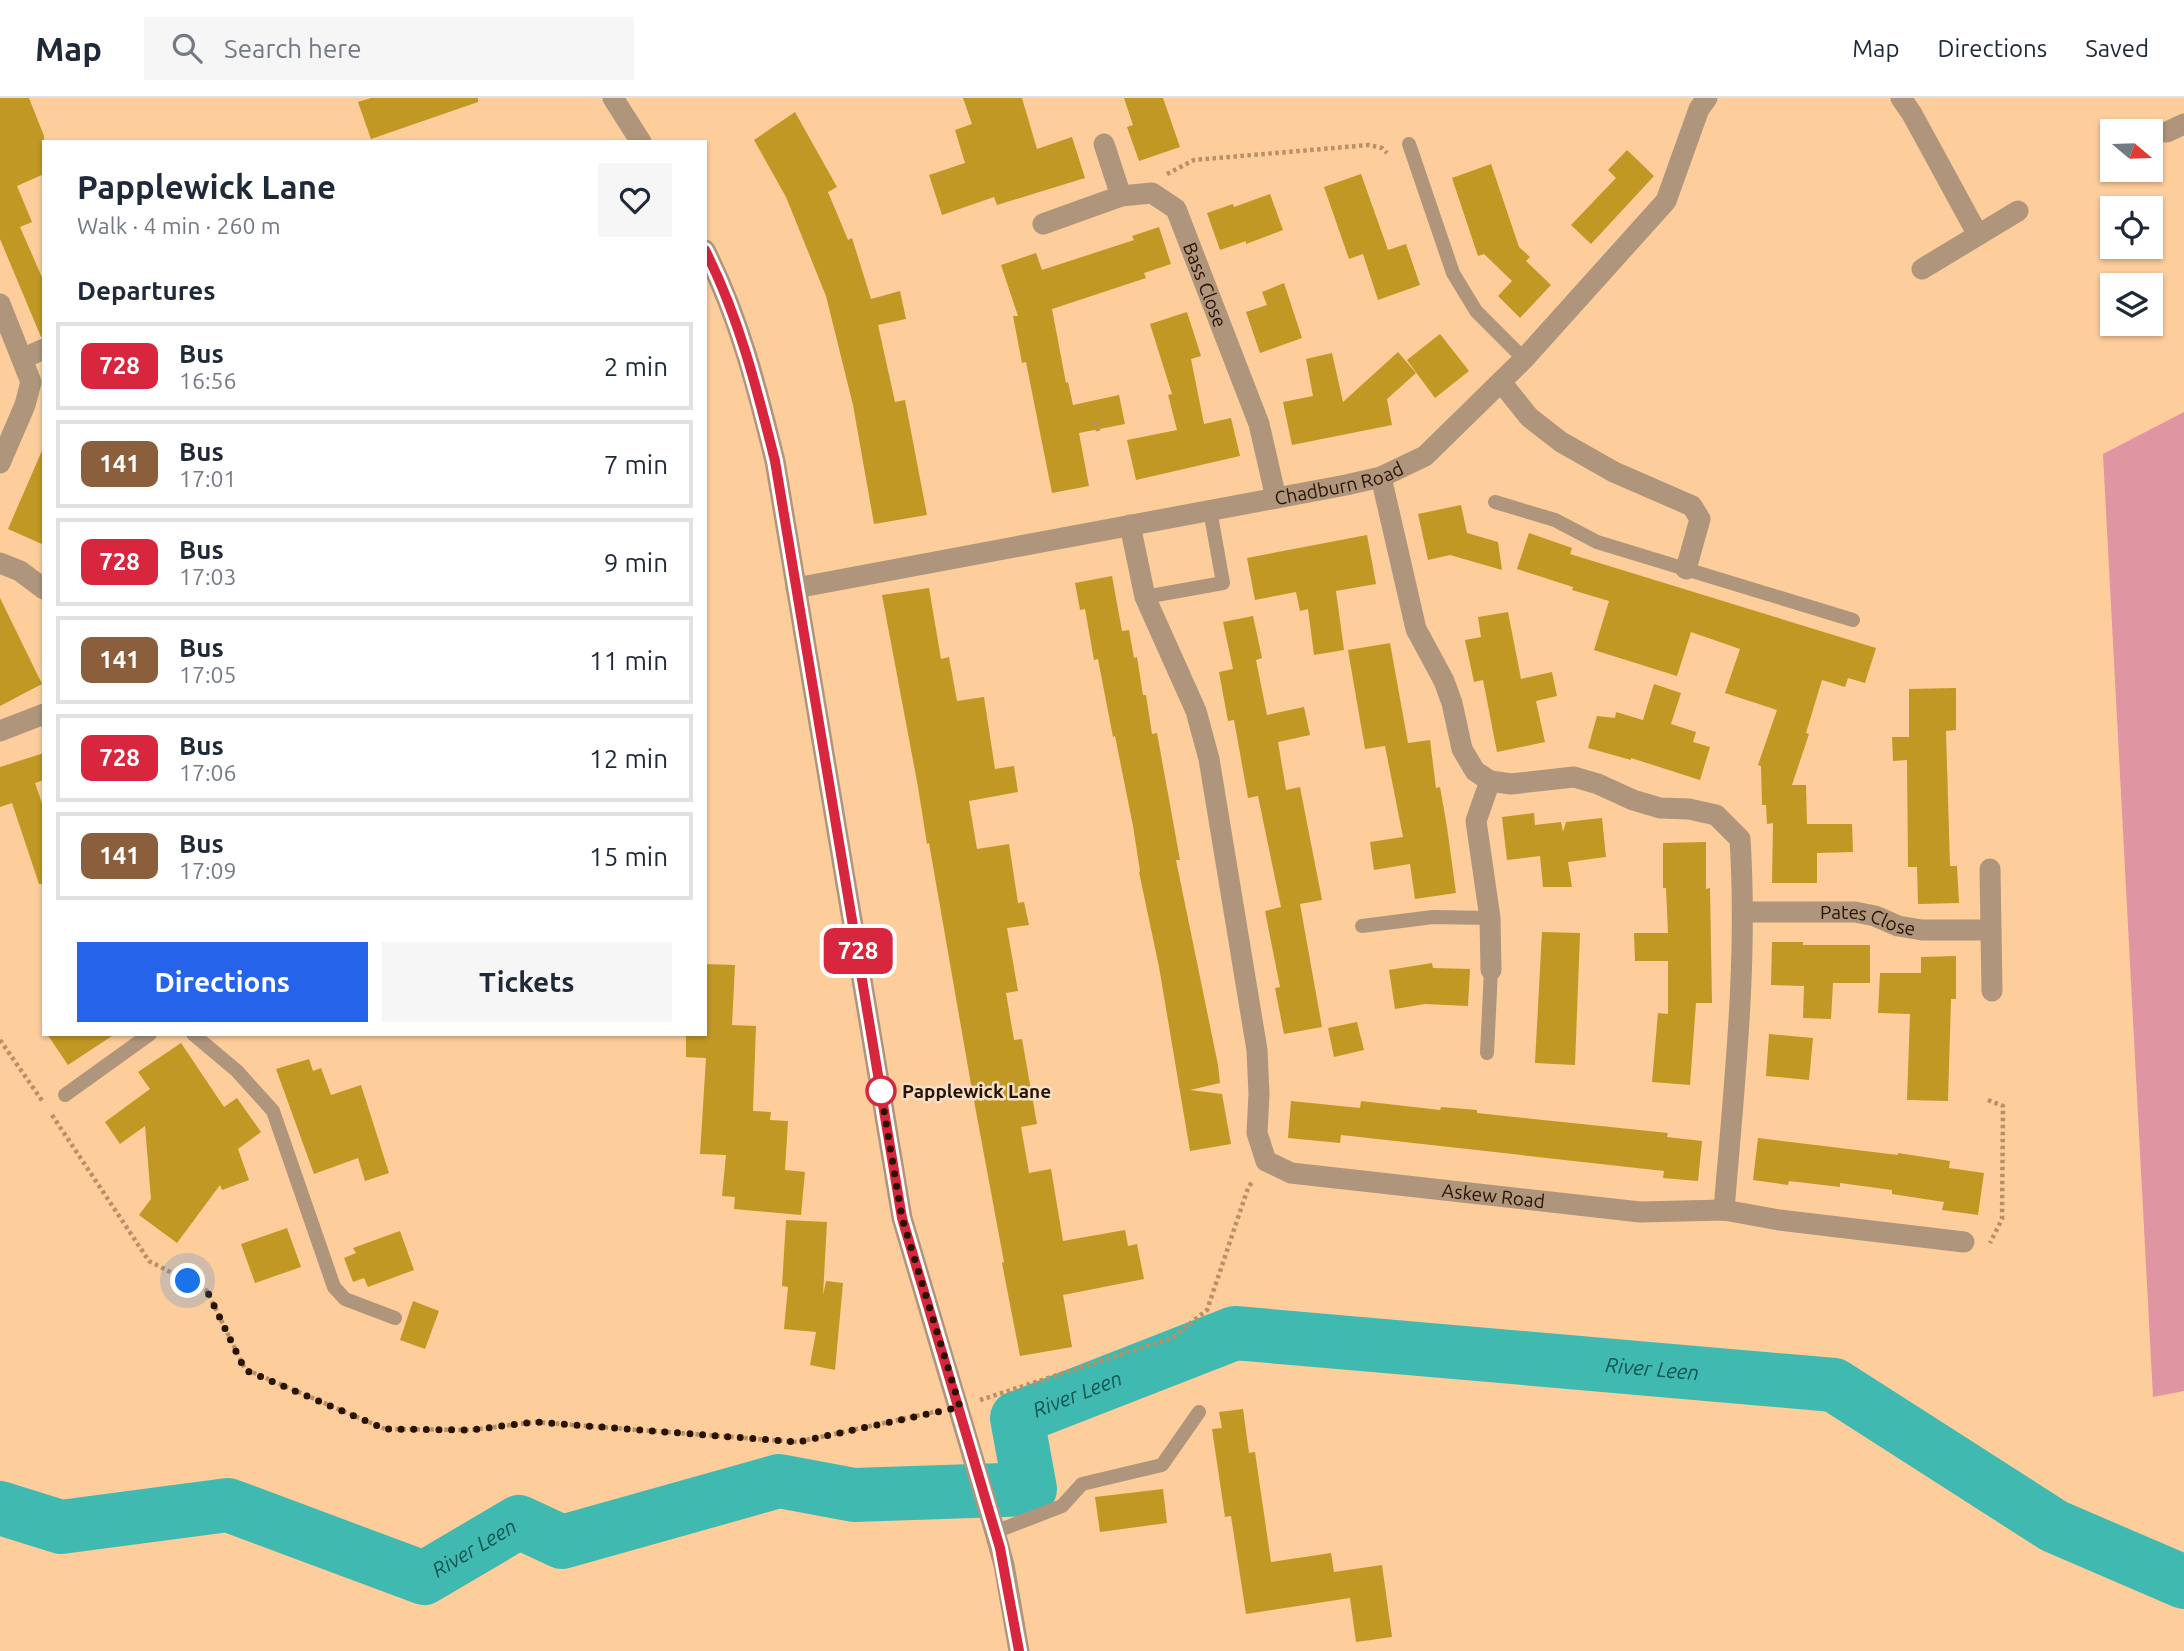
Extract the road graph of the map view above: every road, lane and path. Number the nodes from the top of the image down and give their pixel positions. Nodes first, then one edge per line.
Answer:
1 (613, 98) edge
2 (1707, 98) edge
3 (1901, 98) edge
4 (640, 140) edge
5 (1104, 144) dead end
6 (1409, 144) dead end
7 (1395, 161) dead end
8 (1152, 193) junction
9 (1121, 195) junction
10 (2018, 211) dead end
11 (1043, 223) dead end
12 (1979, 235) junction
13 (707, 254) edge
14 (1922, 269) dead end
15 (0, 304) edge
16 (42, 350) edge
17 (23, 358) junction
18 (1524, 359) junction
19 (1501, 382) junction
20 (1096, 422) dead end
21 (1098, 431) dead end
22 (0, 463) edge
23 (1381, 477) junction
24 (1276, 498) junction
25 (1495, 502) dead end
26 (1210, 510) junction
27 (1130, 525) junction
28 (0, 563) edge
29 (1686, 569) junction
30 (42, 588) edge
31 (796, 588) junction
32 (1145, 597) junction
33 (1853, 620) dead end
34 (42, 714) edge
35 (0, 731) edge
36 (1490, 781) junction
37 (1990, 869) dead end
38 (1744, 912) junction
39 (1490, 918) junction
40 (1362, 926) dead end
41 (1991, 930) junction
42 (1491, 970) joint
43 (1992, 991) dead end
44 (147, 1036) edge
45 (195, 1036) edge
46 (0, 1040) edge
47 (1487, 1053) dead end
48 (65, 1095) dead end
49 (1989, 1100) dead end
50 (1266, 1161) junction
51 (1724, 1210) junction
52 (1964, 1242) joint
53 (395, 1318) dead end
54 (960, 1407) junction
55 (1199, 1412) dead end
56 (995, 1532) junction
57 (1019, 1651) edge

1 - 4 street
2 - 18 street, Chadburn Road
3 - 12 street
5 - 9 street
6 - 18 lane
7 - 8 path
8 - 9 street
8 - 24 street, Bass Close
9 - 11 street
10 - 12 street
12 - 14 street
13 - 31 street
15 - 17 street
16 - 17 street
17 - 22 street
18 - 19 street, Chadburn Road
19 - 23 street, Chadburn Road
19 - 29 street
20 - 21 path
23 - 24 street, Chadburn Road
23 - 36 street
24 - 26 street, Chadburn Road
25 - 29 lane
26 - 27 street, Chadburn Road
26 - 32 lane
27 - 31 street, Chadburn Road
27 - 32 street
28 - 30 street
29 - 33 lane
31 - 54 street
32 - 50 street
34 - 35 street
36 - 38 street
36 - 39 street
37 - 41 street
38 - 41 street, Pates Close
38 - 51 street
39 - 40 lane
39 - 42 street
41 - 43 street
42 - 47 lane
44 - 48 lane
45 - 53 lane
46 - 54 path
49 - 52 path
50 - 51 street, Askew Road
50 - 54 path
51 - 52 street, Askew Road
54 - 56 street
55 - 56 lane
56 - 57 street

